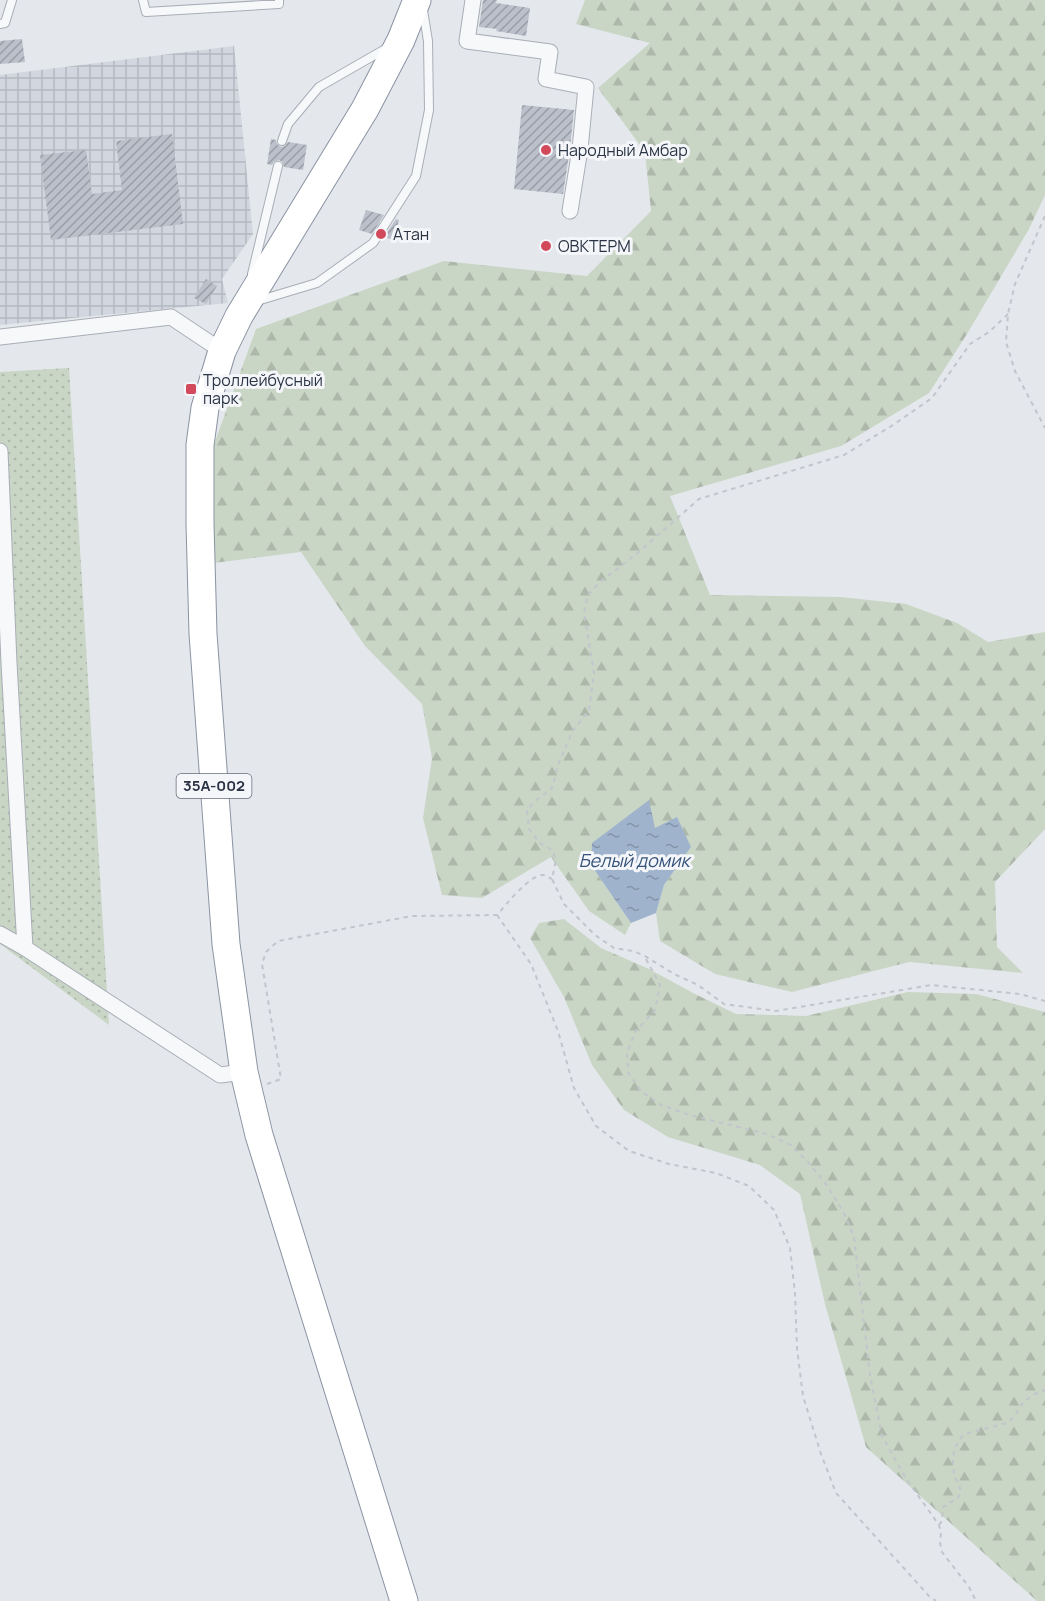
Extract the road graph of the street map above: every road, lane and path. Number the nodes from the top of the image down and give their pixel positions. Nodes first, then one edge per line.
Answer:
1 (12, 0) edge
2 (143, 0) edge
3 (279, 0) edge
4 (419, 0) edge
5 (473, 0) edge
6 (0, 24) edge
7 (401, 40) junction
8 (282, 141) dead end
9 (278, 166) dead end
10 (570, 212) dead end
11 (1045, 216) edge
12 (245, 305) junction
13 (1008, 314) junction
14 (0, 337) edge
15 (222, 351) junction
16 (1045, 428) edge
17 (0, 451) edge
18 (552, 879) junction
19 (497, 915) junction
20 (0, 934) edge
21 (25, 948) junction
22 (645, 956) junction
23 (1045, 1001) edge
24 (246, 1081) junction
25 (1045, 1390) edge
26 (939, 1525) junction
27 (404, 1601) edge
28 (936, 1601) edge
29 (976, 1601) edge

1 - 6 lane
2 - 3 lane
4 - 7 highway, 35А-002
4 - 12 lane
5 - 10 street
7 - 8 lane
7 - 12 highway, 35А-002
9 - 12 lane
11 - 13 path
12 - 15 highway, 35А-002
13 - 16 path
13 - 18 path
14 - 15 street
15 - 24 highway, 35А-002
17 - 21 street
18 - 19 path
18 - 22 path
19 - 24 path
19 - 28 path
20 - 21 street
21 - 24 street
22 - 23 path
22 - 26 path
24 - 27 highway, 35А-002
25 - 26 path
26 - 29 path

